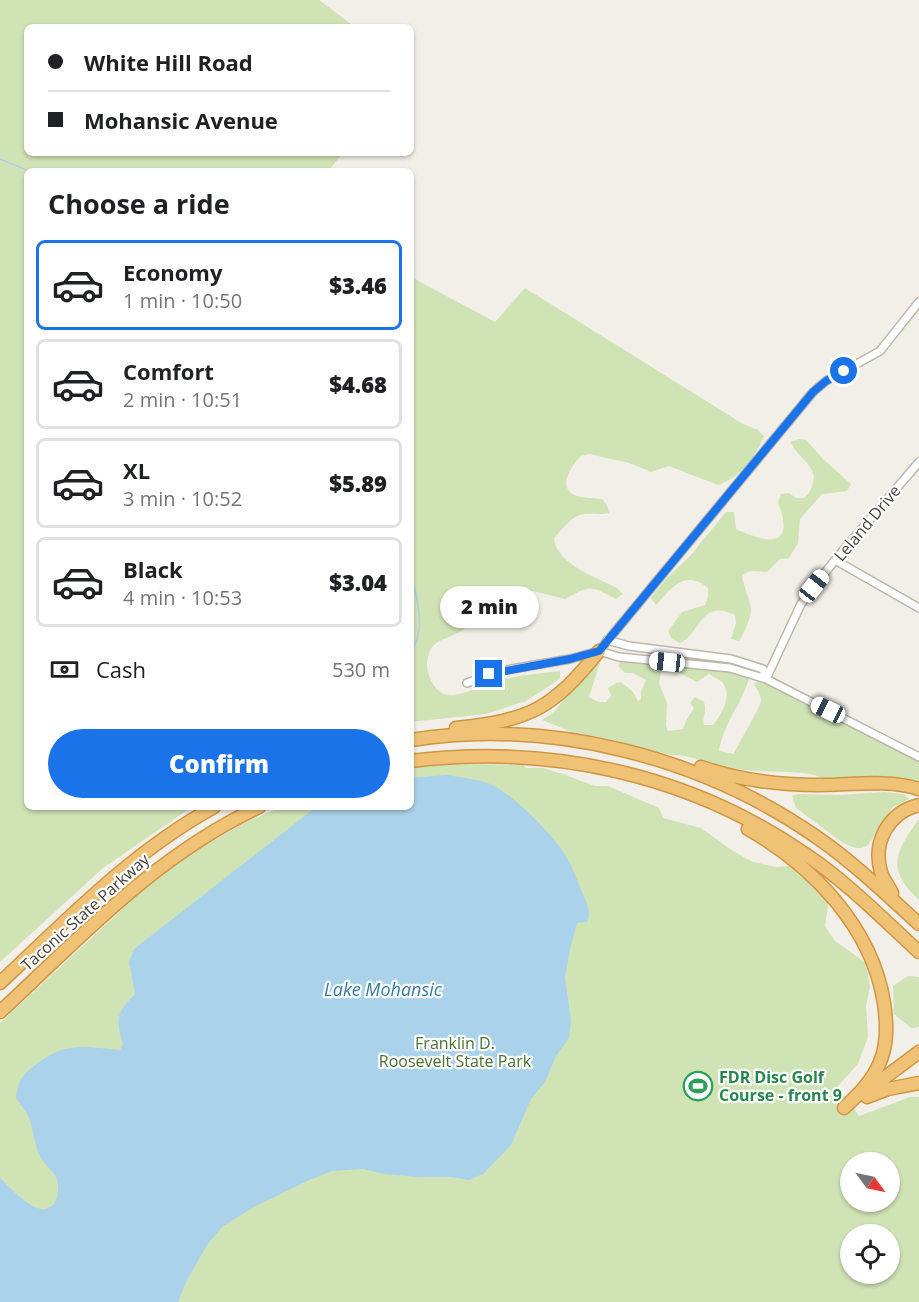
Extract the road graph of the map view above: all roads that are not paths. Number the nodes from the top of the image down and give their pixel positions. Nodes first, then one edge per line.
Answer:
1 (919, 302) edge
2 (919, 462) edge
3 (835, 560) junction
4 (919, 608) edge
5 (607, 640) junction
6 (599, 651) junction
7 (766, 679) junction
8 (466, 683) dead end
9 (414, 734) edge
10 (414, 740) edge
11 (919, 757) edge
12 (651, 759) junction
13 (414, 761) edge
14 (919, 789) edge
15 (919, 805) edge
16 (209, 810) edge
17 (253, 810) edge
18 (731, 811) junction
19 (898, 905) junction
20 (919, 924) edge
21 (919, 952) edge
22 (0, 983) edge
23 (0, 1012) edge
24 (919, 1052) edge
25 (919, 1083) edge
26 (844, 1108) junction

1 - 5 street
2 - 3 street, Leland Drive
3 - 4 street
3 - 7 street, Leland Drive
5 - 6 street
5 - 7 street
6 - 7 street
6 - 8 street
6 - 9 highway
7 - 11 street
10 - 12 highway
12 - 14 highway
12 - 19 highway
13 - 18 highway
15 - 19 highway
16 - 22 highway, Taconic State Parkway
17 - 23 highway, Taconic State Parkway
18 - 21 highway
18 - 26 highway
19 - 20 highway
24 - 26 highway
25 - 26 highway

